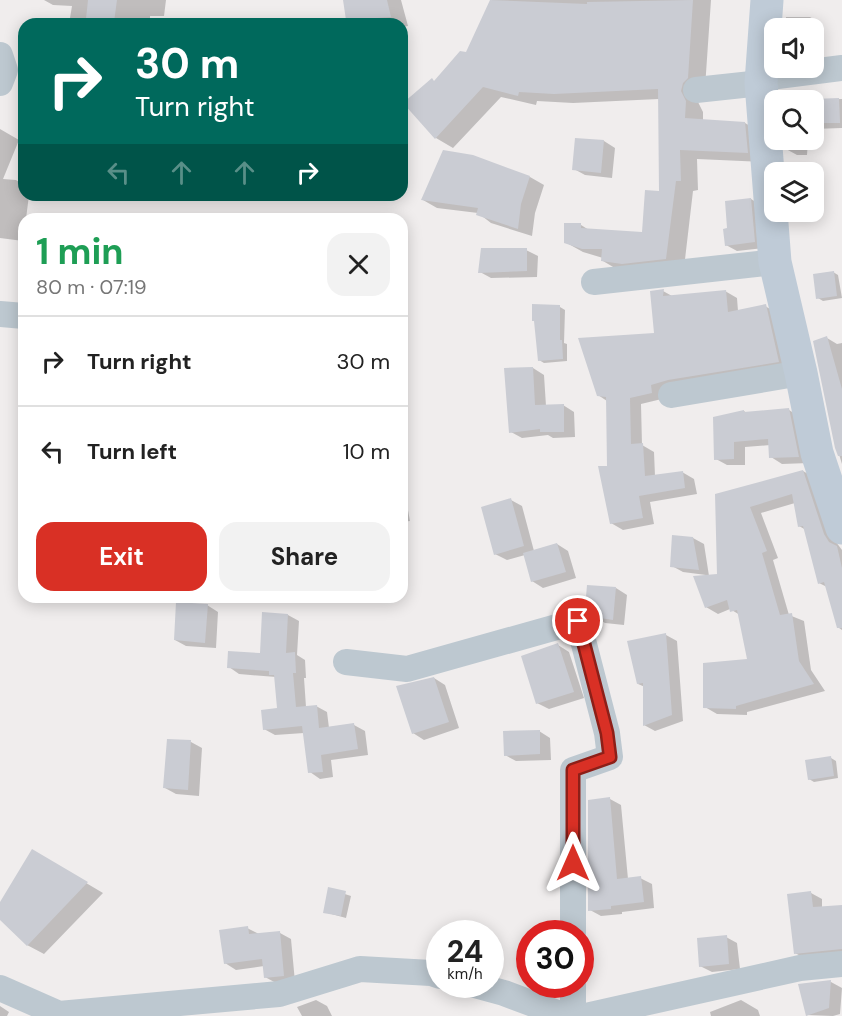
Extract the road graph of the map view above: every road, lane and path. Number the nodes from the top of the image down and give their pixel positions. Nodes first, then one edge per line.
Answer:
1 (767, 0) edge
2 (0, 55) edge
3 (842, 68) edge
4 (762, 80) junction
5 (0, 83) edge
6 (696, 90) dead end
7 (775, 262) junction
8 (594, 282) dead end
9 (0, 314) edge
10 (18, 316) edge
11 (801, 373) junction
12 (671, 395) dead end
13 (842, 528) edge
14 (346, 662) dead end
15 (573, 920) edge
16 (842, 964) edge
17 (426, 973) edge
18 (0, 988) edge
19 (504, 993) edge
20 (573, 998) edge
21 (284, 1005) edge
22 (565, 1016) edge
23 (573, 1016) edge
24 (586, 1016) edge

1 - 4 main road
2 - 5 street
3 - 4 street
4 - 6 street
4 - 7 main road
7 - 8 street
7 - 11 main road
9 - 10 street
11 - 12 street
11 - 13 main road
14 - 15 street
16 - 24 street
17 - 21 street
18 - 21 street
19 - 22 street
20 - 23 street

